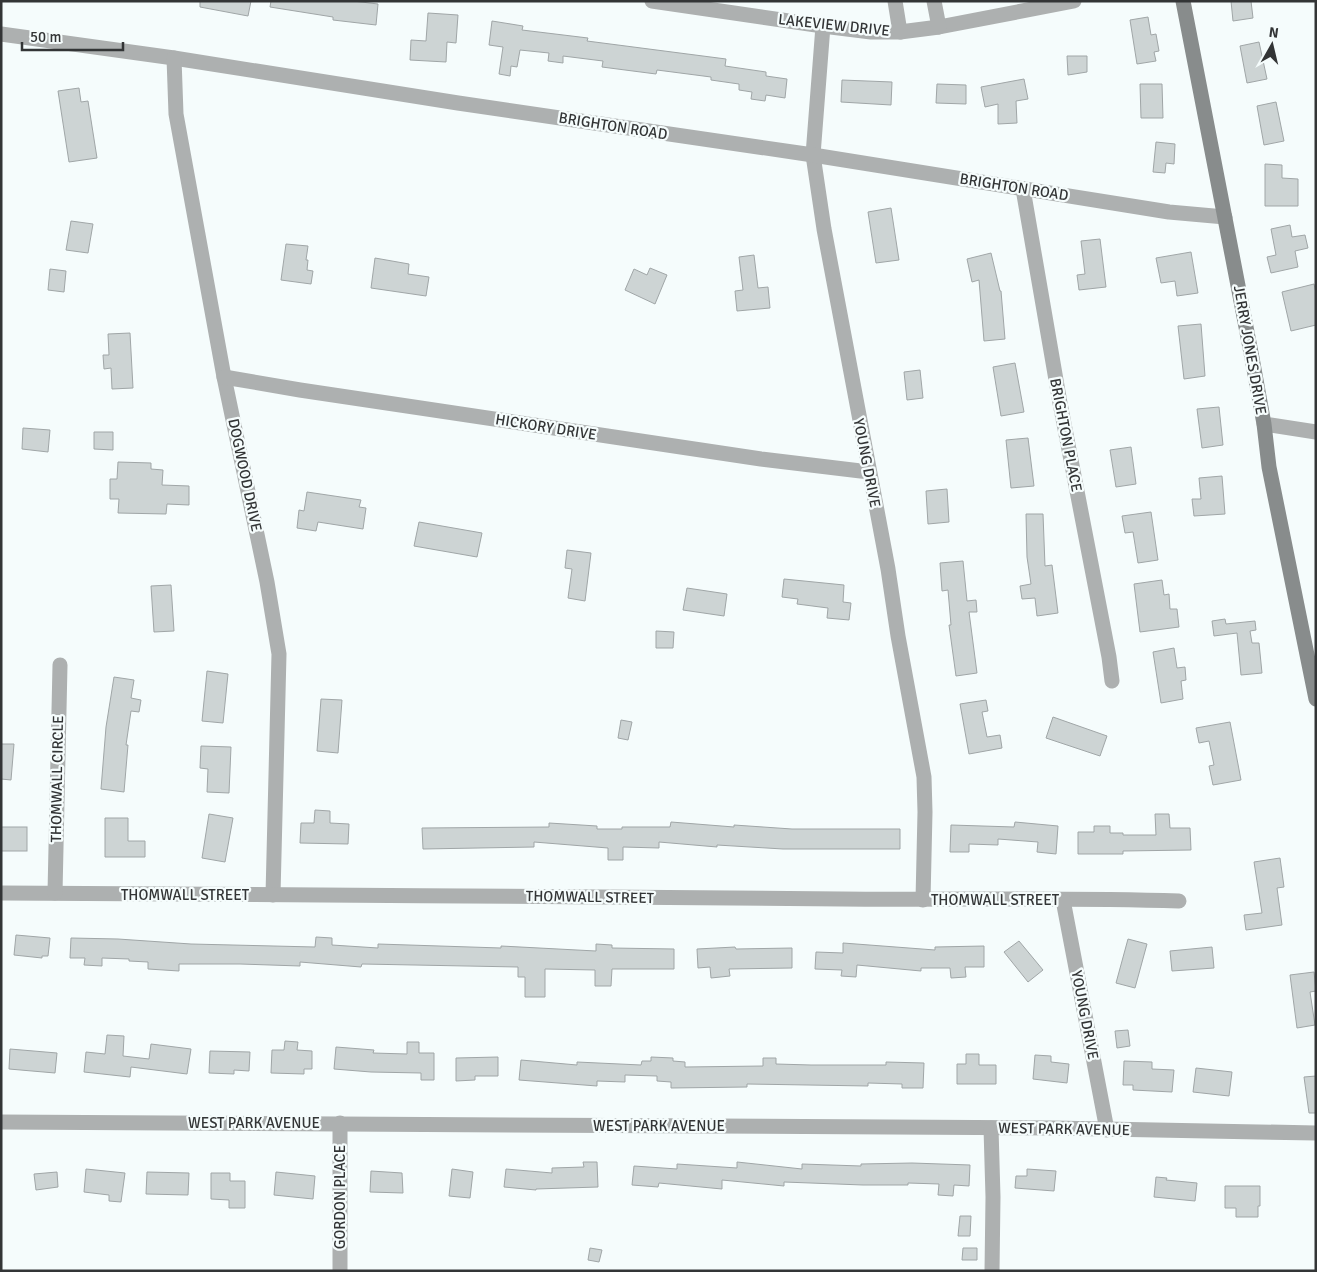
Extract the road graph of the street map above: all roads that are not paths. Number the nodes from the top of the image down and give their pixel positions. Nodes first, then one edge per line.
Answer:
1 (652, 1) edge
2 (895, 1) edge
3 (934, 1) edge
4 (1074, 1) edge
5 (1183, 1) edge
6 (823, 26) junction
7 (938, 27) junction
8 (900, 32) junction
9 (1, 34) edge
10 (174, 58) junction
11 (813, 155) junction
12 (1022, 188) junction
13 (1225, 218) junction
14 (224, 377) junction
15 (1264, 424) junction
16 (1316, 432) edge
17 (869, 472) junction
18 (60, 665) dead end
19 (1112, 681) dead end
20 (1316, 699) edge
21 (1, 892) edge
22 (55, 893) junction
23 (273, 895) junction
24 (923, 900) junction
25 (1063, 900) junction
26 (1179, 902) dead end
27 (1, 1122) edge
28 (340, 1123) junction
29 (991, 1128) junction
30 (1107, 1130) junction
31 (1316, 1133) edge
32 (340, 1271) edge
33 (992, 1271) edge

1 - 6 street, LAKEVIEW DRIVE
2 - 8 street
3 - 7 street
4 - 7 street, LAKEVIEW DRIVE
5 - 13 main road, JERRY JONES DRIVE
6 - 8 street, LAKEVIEW DRIVE
6 - 11 street, YOUNG DRIVE
7 - 8 street, LAKEVIEW DRIVE
9 - 10 street, BRIGHTON ROAD
10 - 11 street, BRIGHTON ROAD
10 - 14 street, DOGWOOD DRIVE
11 - 12 street, BRIGHTON ROAD
11 - 17 street, YOUNG DRIVE
12 - 13 street, BRIGHTON ROAD
12 - 19 street, BRIGHTON PLACE
13 - 15 main road, JERRY JONES DRIVE
14 - 17 street, HICKORY DRIVE
14 - 23 street, DOGWOOD DRIVE
15 - 16 street
15 - 20 main road, JERRY JONES DRIVE
17 - 24 street, YOUNG DRIVE
18 - 22 street, THOMWALL CIRCLE
21 - 22 street, THOMWALL STREET
22 - 23 street, THOMWALL STREET
23 - 24 street, THOMWALL STREET
24 - 25 street, THOMWALL STREET
25 - 26 street, THOMWALL STREET
25 - 30 street, YOUNG DRIVE
27 - 28 street, WEST PARK AVENUE
28 - 29 street, WEST PARK AVENUE
28 - 32 street, GORDON PLACE
29 - 30 street, WEST PARK AVENUE
29 - 33 street
30 - 31 street, WEST PARK AVENUE

